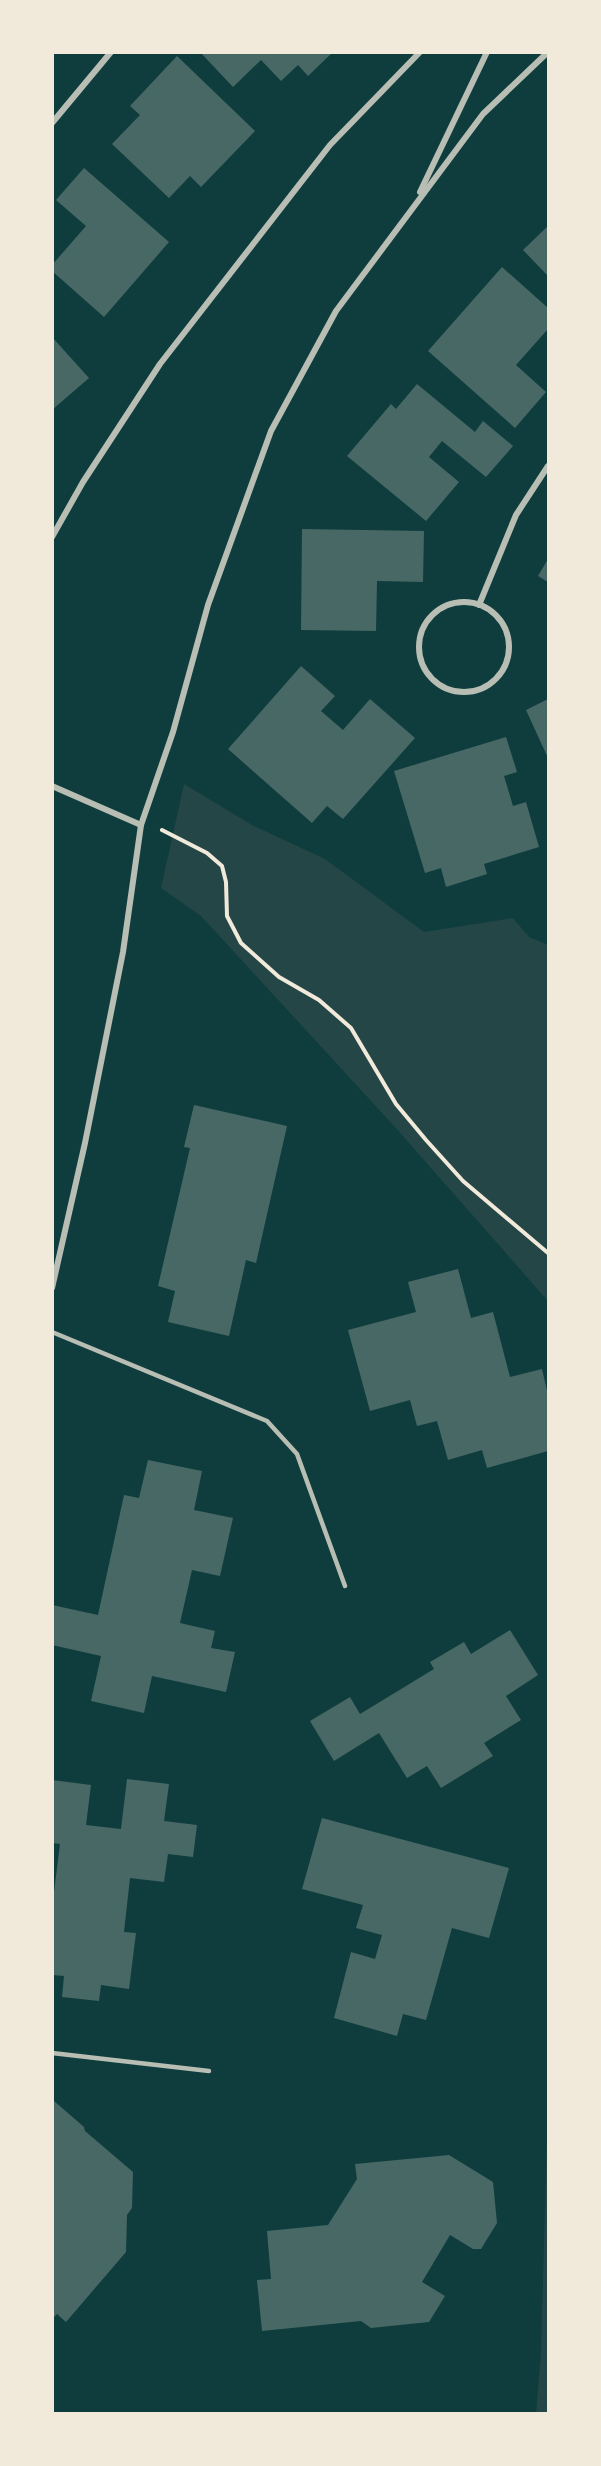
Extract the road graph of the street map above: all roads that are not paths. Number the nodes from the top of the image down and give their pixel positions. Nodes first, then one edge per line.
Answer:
1 (111, 52) edge
2 (420, 52) edge
3 (487, 52) edge
4 (548, 52) edge
5 (52, 123) edge
6 (414, 204) junction
7 (549, 466) edge
8 (52, 537) edge
9 (479, 605) junction
10 (52, 786) edge
11 (141, 825) junction
12 (52, 1288) edge
13 (52, 1332) edge
14 (345, 1586) dead end
15 (52, 2053) edge
16 (209, 2071) dead end

1 - 5 street
2 - 8 street
3 - 6 street
4 - 6 street
6 - 11 street
7 - 9 street
9 - 9 street
10 - 11 street
11 - 12 street
13 - 14 lane
15 - 16 lane

